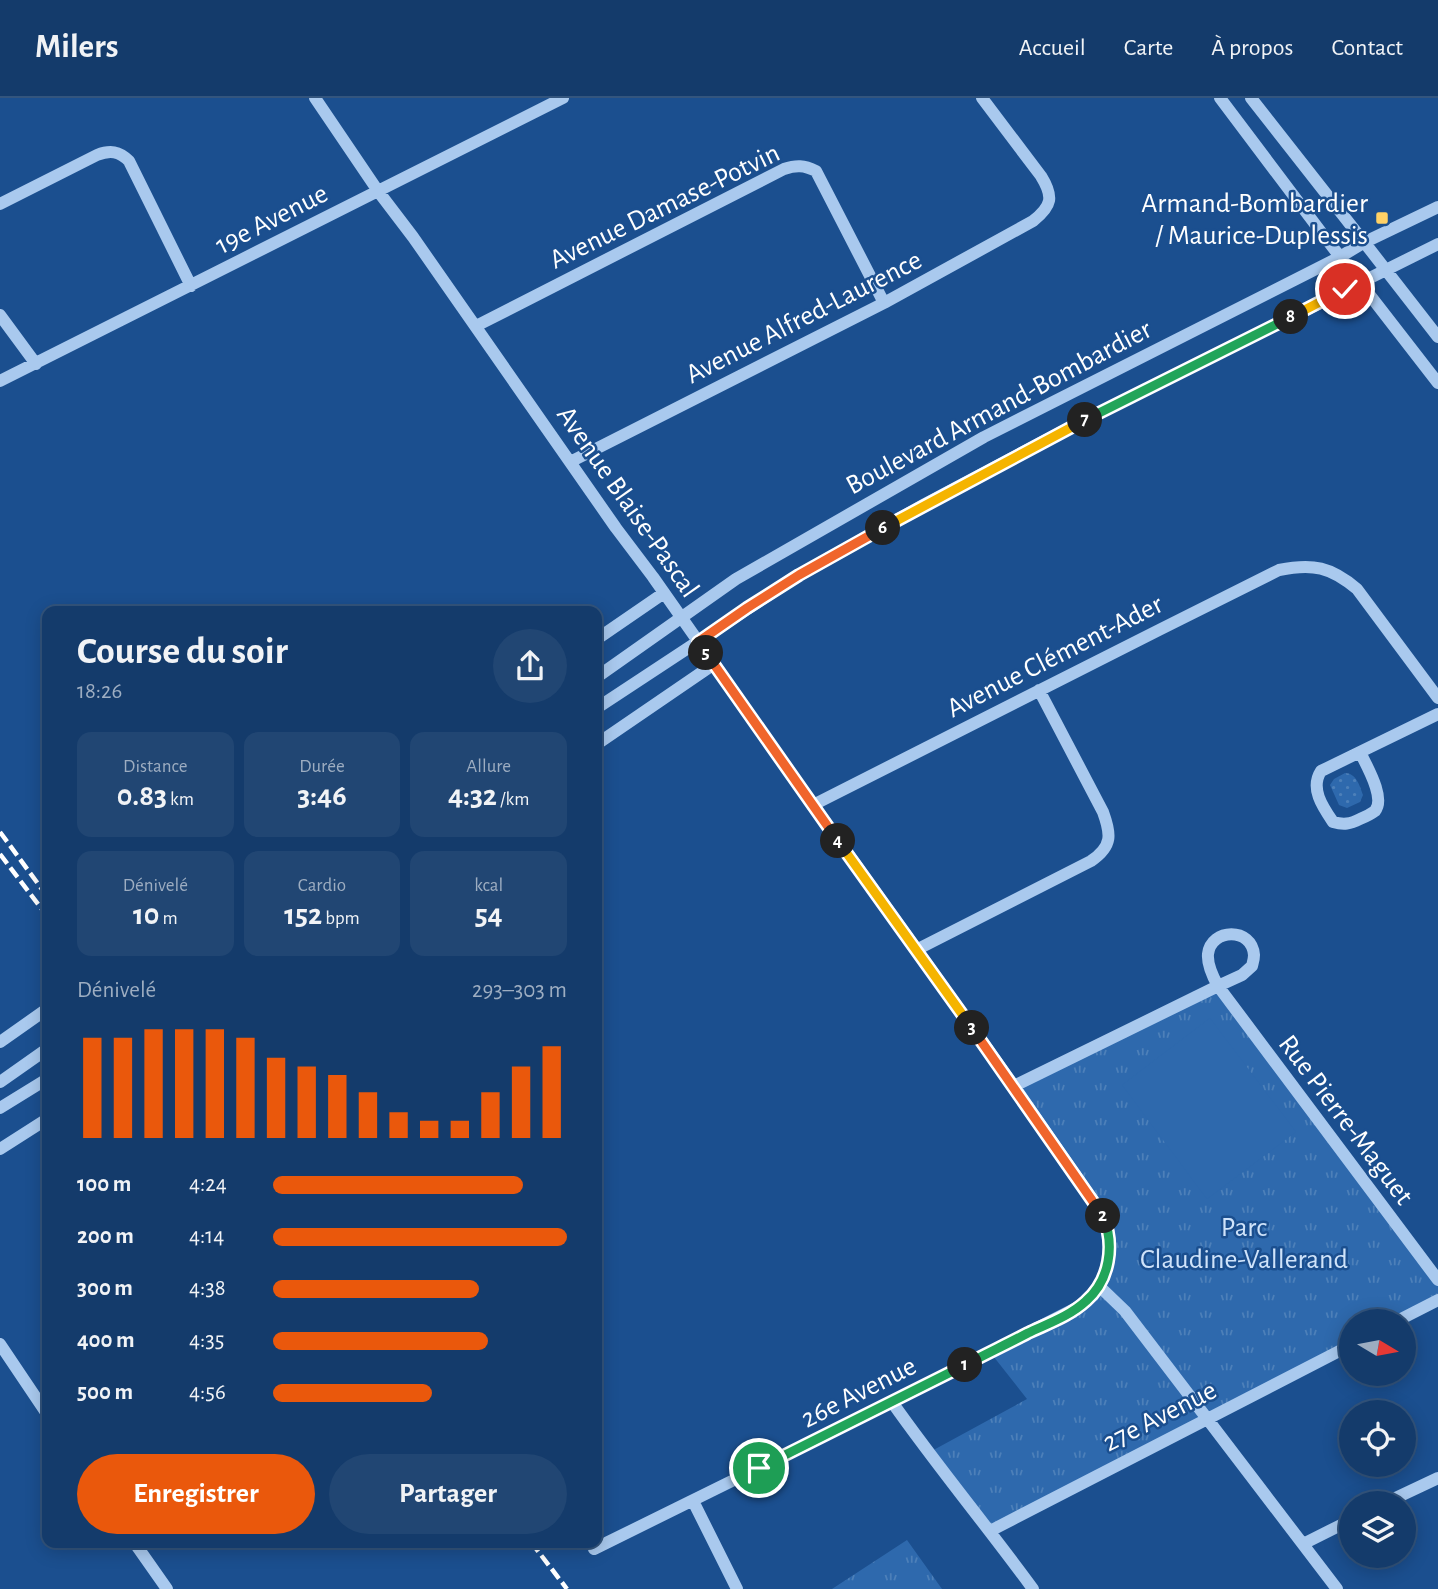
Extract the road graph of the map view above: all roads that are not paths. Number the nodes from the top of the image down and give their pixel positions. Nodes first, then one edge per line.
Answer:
1 (315, 98) edge
2 (564, 98) edge
3 (982, 98) edge
4 (1220, 98) edge
5 (1251, 98) edge
6 (378, 191) junction
7 (0, 204) edge
8 (1438, 207) edge
9 (1363, 243) junction
10 (1438, 244) edge
11 (1340, 257) junction
12 (1386, 269) junction
13 (1360, 282) junction
14 (191, 286) junction
15 (884, 303) junction
16 (0, 315) edge
17 (476, 326) junction
18 (1438, 337) edge
19 (36, 364) junction
20 (0, 381) edge
21 (1438, 383) edge
22 (570, 462) junction
23 (664, 593) junction
24 (681, 618) junction
25 (602, 636) edge
26 (698, 642) junction
27 (714, 664) junction
28 (602, 673) edge
29 (1039, 690) junction
30 (1438, 698) edge
31 (602, 705) edge
32 (1438, 714) edge
33 (602, 741) edge
34 (1360, 752) junction
35 (813, 805) junction
36 (916, 950) junction
37 (1217, 986) junction
38 (42, 1013) edge
39 (0, 1042) edge
40 (42, 1053) edge
41 (0, 1082) edge
42 (42, 1082) edge
43 (1014, 1086) junction
44 (0, 1108) edge
45 (42, 1122) edge
46 (0, 1149) edge
47 (1438, 1280) edge
48 (1099, 1286) junction
49 (1438, 1300) edge
50 (1416, 1311) edge
51 (0, 1344) edge
52 (1339, 1351) edge
53 (892, 1402) junction
54 (42, 1407) edge
55 (1207, 1418) junction
56 (1438, 1478) edge
57 (1410, 1491) edge
58 (693, 1501) junction
59 (1339, 1526) edge
60 (990, 1531) junction
61 (1303, 1544) junction
62 (602, 1545) edge
63 (138, 1548) edge
64 (167, 1589) edge
65 (737, 1589) edge
66 (1034, 1589) edge
67 (1337, 1589) edge

1 - 6 street, Avenue Blaise-Pascal
2 - 6 street, 19e Avenue
3 - 15 street, Avenue Alfred-Laurence
4 - 11 street
5 - 9 street
6 - 14 street, 19e Avenue
6 - 17 street, Avenue Blaise-Pascal
7 - 14 street
8 - 9 street, Boulevard Armand-Bombardier
9 - 11 street, Boulevard Armand-Bombardier
9 - 12 street
10 - 12 street, Boulevard Armand-Bombardier
11 - 13 street
11 - 24 street, Boulevard Armand-Bombardier
12 - 13 street, Boulevard Armand-Bombardier
12 - 18 street
13 - 21 street
13 - 26 street, Boulevard Armand-Bombardier
14 - 19 street, 19e Avenue
15 - 17 street, Avenue Damase-Potvin
15 - 22 street, Avenue Alfred-Laurence
16 - 19 street
17 - 22 street, Avenue Blaise-Pascal
19 - 20 street, 19e Avenue
22 - 23 street, Avenue Blaise-Pascal
23 - 24 street, Avenue Blaise-Pascal
23 - 25 street
24 - 26 street, Avenue Blaise-Pascal
24 - 28 street, Boulevard Armand-Bombardier
26 - 27 street, Avenue Blaise-Pascal
26 - 31 street, Boulevard Armand-Bombardier
27 - 33 street
27 - 35 street, Avenue Blaise-Pascal
29 - 30 street, Avenue Clément-Ader
29 - 35 street, Avenue Clément-Ader
29 - 36 street
32 - 34 street
34 - 34 street
35 - 36 street, Avenue Blaise-Pascal
36 - 43 street, Avenue Blaise-Pascal
37 - 37 street
37 - 43 street
37 - 47 street, Rue Pierre-Maguet
38 - 39 street
40 - 41 street
42 - 44 street
43 - 48 street, Avenue Blaise-Pascal
45 - 46 street
48 - 53 street, 26e Avenue
48 - 55 street
49 - 50 street
51 - 54 street
52 - 55 street, 27e Avenue
53 - 58 street, 26e Avenue
53 - 60 street
55 - 60 street, 27e Avenue
55 - 61 street
56 - 57 street
58 - 62 street, 26e Avenue
58 - 65 street
59 - 61 street
60 - 66 street
61 - 67 street
63 - 64 street

